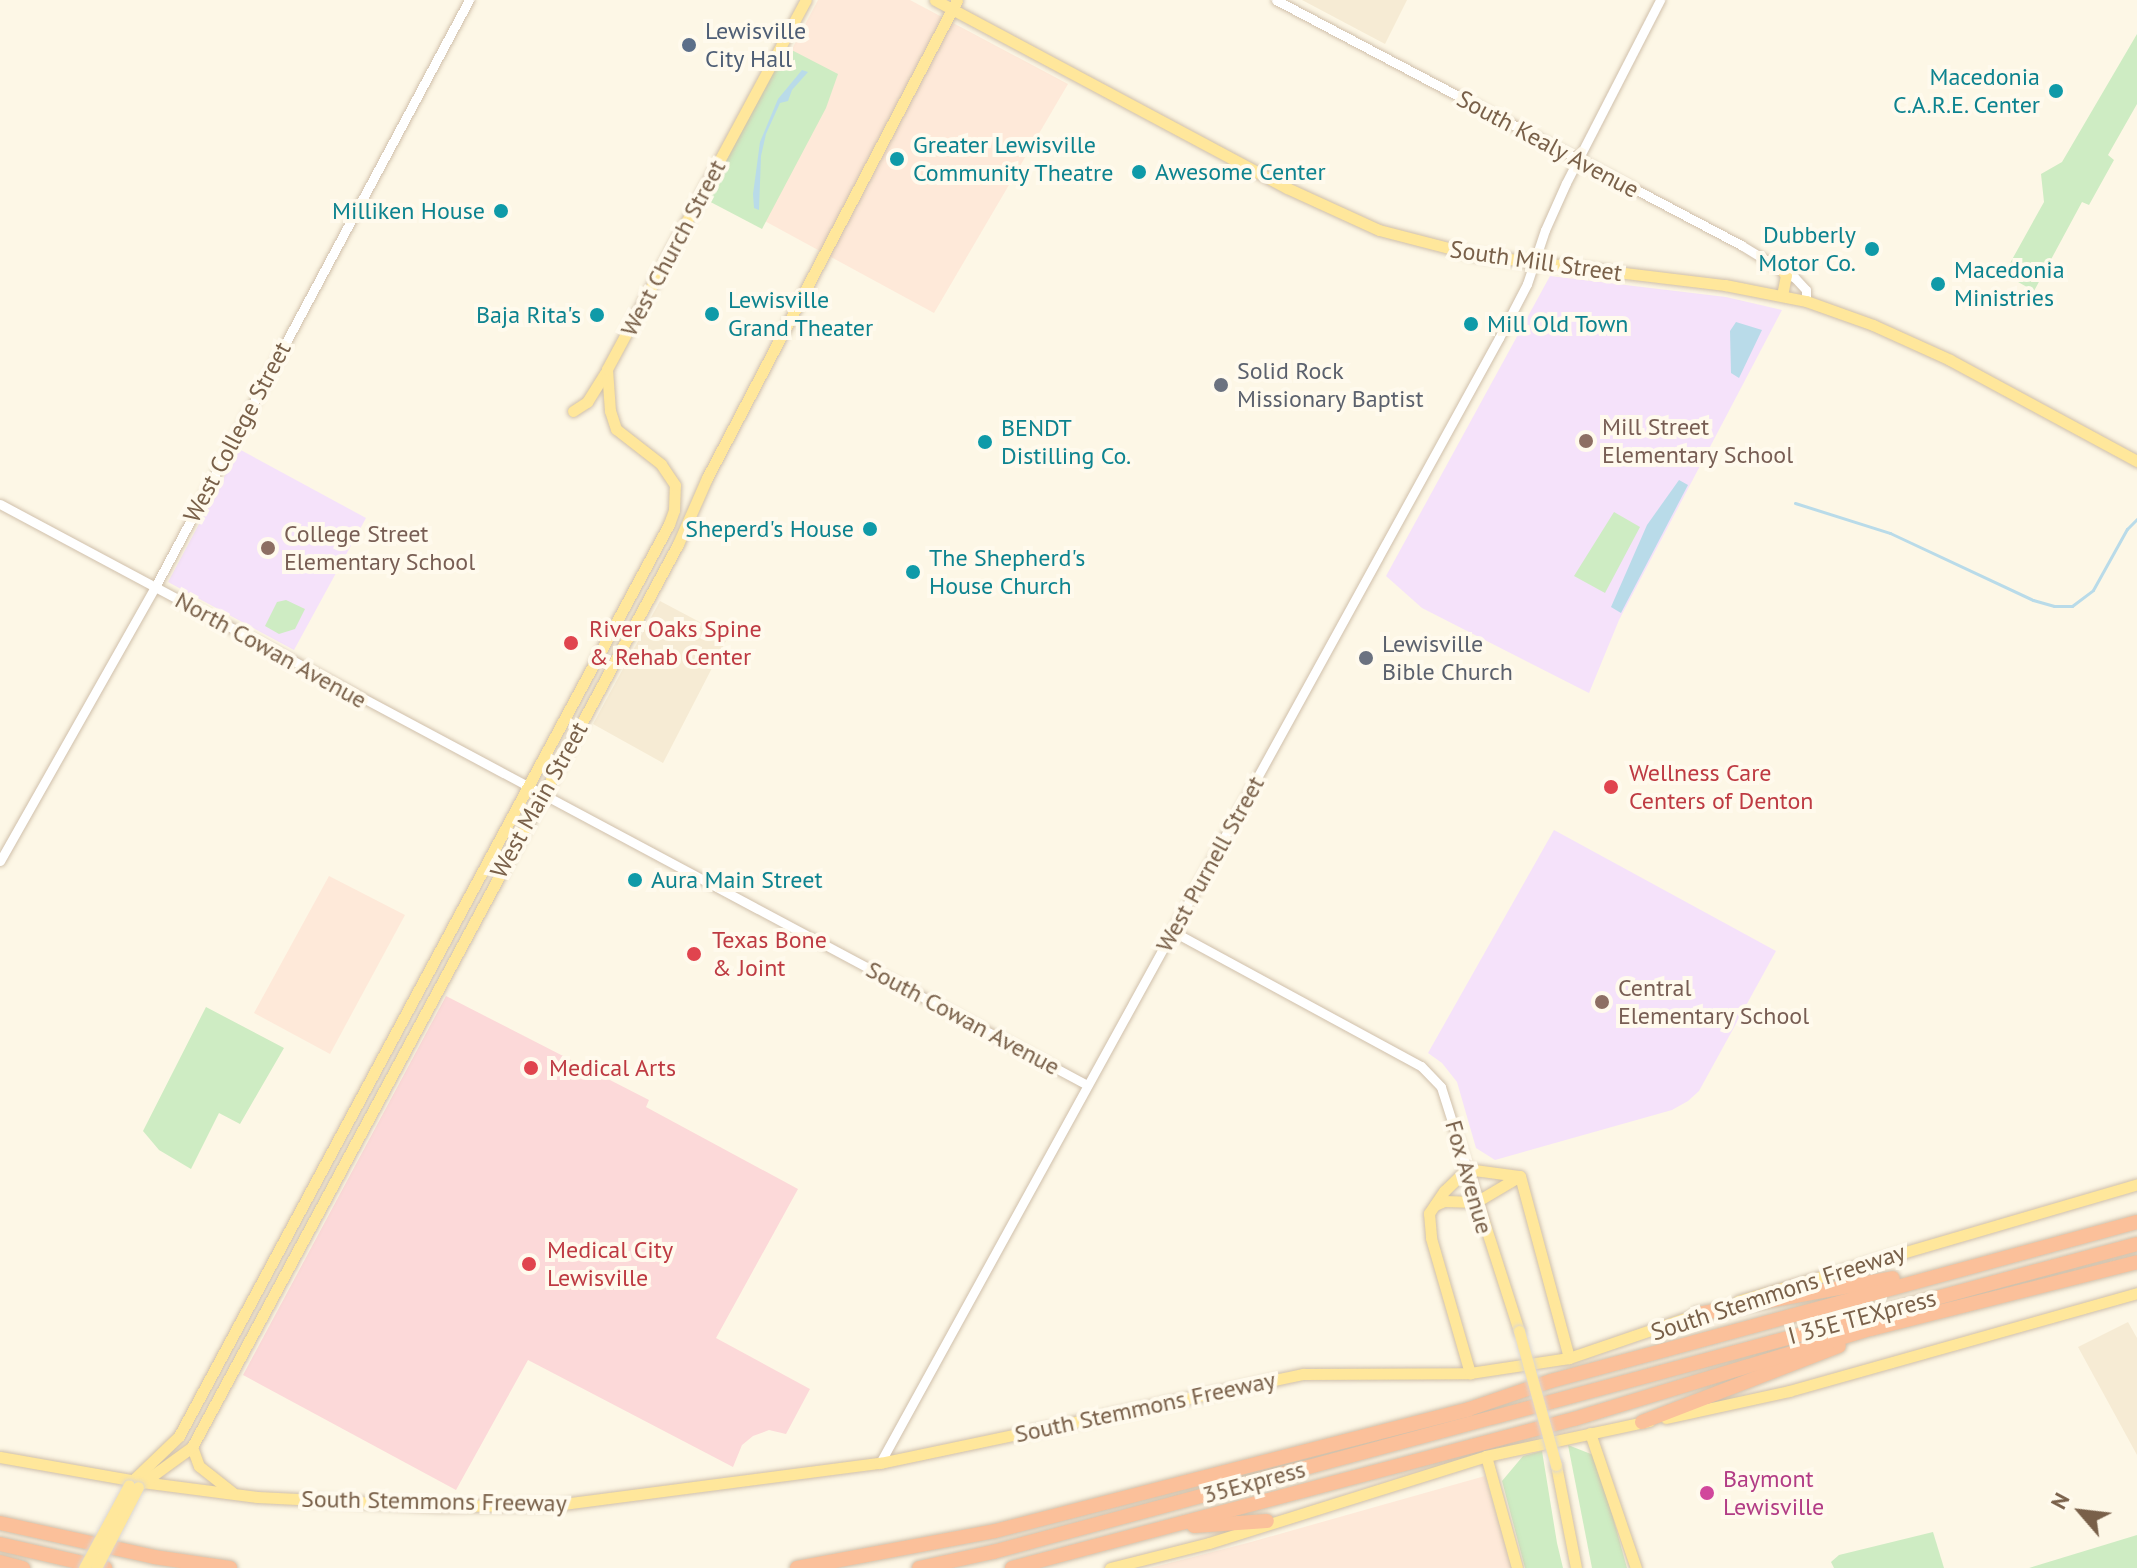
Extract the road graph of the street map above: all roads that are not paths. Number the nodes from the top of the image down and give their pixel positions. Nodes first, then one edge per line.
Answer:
1 (469, 0) edge
2 (806, 0) edge
3 (935, 0) edge
4 (1276, 0) edge
5 (1660, 0) edge
6 (954, 4) edge
7 (1579, 160) junction
8 (1536, 263) junction
9 (1780, 268) junction
10 (1782, 296) junction
11 (1806, 301) junction
12 (607, 369) junction
13 (573, 411) dead end
14 (2137, 461) edge
15 (0, 504) edge
16 (155, 587) junction
17 (528, 788) junction
18 (542, 795) junction
19 (0, 861) edge
20 (1172, 931) junction
21 (1087, 1085) junction
22 (1467, 1169) junction
23 (1520, 1176) junction
24 (2137, 1184) edge
25 (1476, 1202) junction
26 (1434, 1205) junction
27 (2137, 1222) edge
28 (2069, 1240) junction
29 (2137, 1244) edge
30 (2137, 1262) edge
31 (2137, 1293) edge
32 (1697, 1314) junction
33 (1871, 1329) junction
34 (1569, 1358) junction
35 (1470, 1373) junction
36 (211, 1377) junction
37 (1588, 1392) joint
38 (208, 1414) junction
39 (1642, 1422) junction
40 (1590, 1433) junction
41 (192, 1447) junction
42 (1486, 1456) junction
43 (0, 1457) edge
44 (880, 1463) junction
45 (135, 1484) junction
46 (235, 1495) junction
47 (1267, 1521) junction
48 (0, 1523) edge
49 (1181, 1525) junction
50 (0, 1544) edge
51 (0, 1562) edge
52 (23, 1568) edge
53 (84, 1568) edge
54 (96, 1568) edge
55 (105, 1568) edge
56 (230, 1568) edge
57 (797, 1568) edge
58 (919, 1568) edge
59 (1012, 1568) edge
60 (1110, 1568) edge
61 (1517, 1568) edge
62 (1576, 1568) edge
63 (1636, 1568) edge

1 - 16 street, West College Street
2 - 12 main road, West Church Street
3 - 6 main road, South Mill Street
4 - 7 street, South Kealy Avenue
5 - 7 street, West Purnell Street
6 - 8 main road, South Mill Street
6 - 18 main road, West Main Street
7 - 8 street, West Purnell Street
7 - 9 street, South Kealy Avenue
8 - 10 main road, South Mill Street
8 - 20 street, West Purnell Street
9 - 10 main road
9 - 11 street, South Kealy Avenue
10 - 11 main road, South Mill Street
11 - 14 main road, South Mill Street
12 - 13 main road, West Church Street
12 - 17 main road, West Main Street
15 - 16 street, North Cowan Avenue
16 - 17 street, North Cowan Avenue
16 - 19 street, West College Street
17 - 18 street, North Cowan Avenue
17 - 36 main road, West Main Street
18 - 21 street, South Cowan Avenue
18 - 38 main road, West Main Street
20 - 21 street, West Purnell Street
20 - 22 street, Fox Avenue
21 - 44 street, West Purnell Street
22 - 23 main road
22 - 25 main road, Fox Avenue
22 - 26 main road
23 - 25 main road
23 - 34 main road
24 - 32 main road, South Stemmons Freeway
25 - 26 main road
25 - 62 main road, Fox Avenue, bridge
26 - 35 main road
27 - 28 highway, South Stemmons Freeway
28 - 32 highway
28 - 57 highway, South Stemmons Freeway
29 - 37 highway, I 35E TEXpress
30 - 33 highway
31 - 39 main road
32 - 34 main road, South Stemmons Freeway
33 - 39 highway
33 - 49 highway
34 - 35 main road, South Stemmons Freeway
35 - 44 main road, South Stemmons Freeway
36 - 38 main road
36 - 45 main road, West Main Street
37 - 58 highway, 35Express
38 - 41 main road, West Main Street
39 - 40 main road
40 - 42 main road
40 - 63 main road
41 - 45 main road, West Main Street
41 - 46 main road
42 - 47 main road
42 - 61 main road
43 - 45 main road, South Stemmons Freeway
44 - 46 main road, South Stemmons Freeway
45 - 46 main road, South Stemmons Freeway
45 - 53 main road, West Main Street, bridge
45 - 54 main road, West Main Street, bridge
47 - 49 highway
47 - 60 main road
48 - 56 highway
49 - 59 highway
50 - 55 highway
51 - 52 highway

